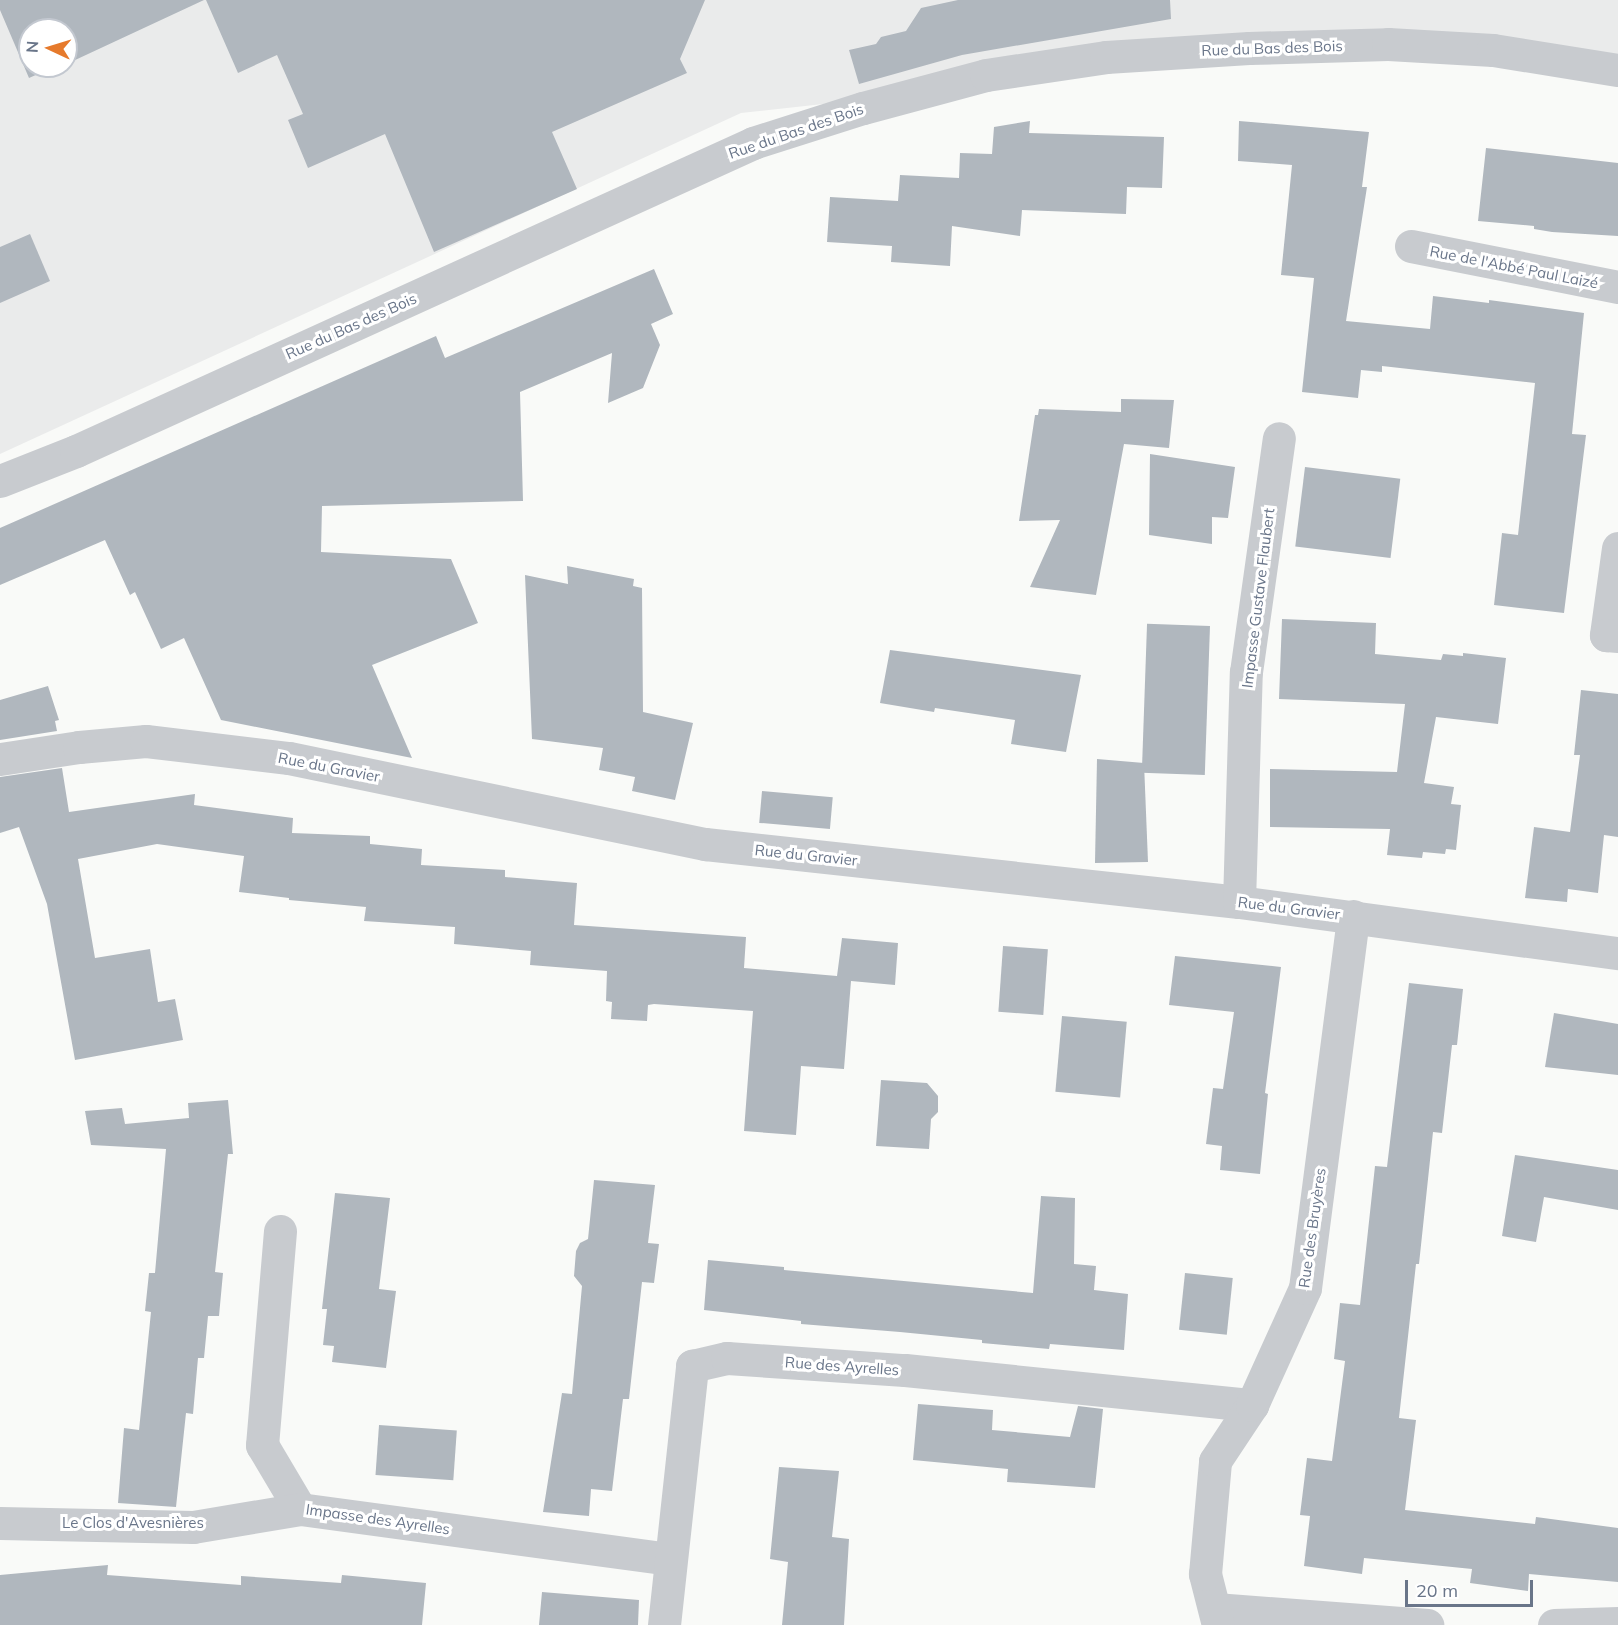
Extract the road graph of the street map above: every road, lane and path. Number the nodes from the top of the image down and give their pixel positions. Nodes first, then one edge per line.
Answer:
1 (1618, 70) edge
2 (1411, 246) dead end
3 (1618, 287) edge
4 (1279, 438) dead end
5 (0, 481) edge
6 (1618, 548) edge
7 (1618, 636) edge
8 (0, 759) edge
9 (1239, 902) junction
10 (1353, 916) junction
11 (1618, 953) edge
12 (280, 1231) dead end
13 (1252, 1405) junction
14 (300, 1509) junction
15 (0, 1522) edge
16 (670, 1558) junction
17 (1216, 1617) edge
18 (1618, 1623) edge
19 (664, 1625) edge
20 (1427, 1625) edge
21 (1554, 1625) edge

1 - 5 street, Rue du Bas des Bois
2 - 3 street, Rue de l'Abbé Paul Laizé
4 - 9 street, Impasse Gustave Flaubert
6 - 7 street
8 - 9 street, Rue du Gravier
9 - 10 street, Rue du Gravier
10 - 11 street, Rue du Gravier
10 - 13 street, Rue des Bruyères
12 - 14 street, Impasse des Ayrelles
13 - 16 street, Rue des Ayrelles
13 - 17 street, Rue des Bruyères
14 - 15 street, Le Clos d'Avesnières
14 - 16 street, Impasse des Ayrelles
16 - 19 street, Rue des Ayrelles
17 - 20 street
18 - 21 street

